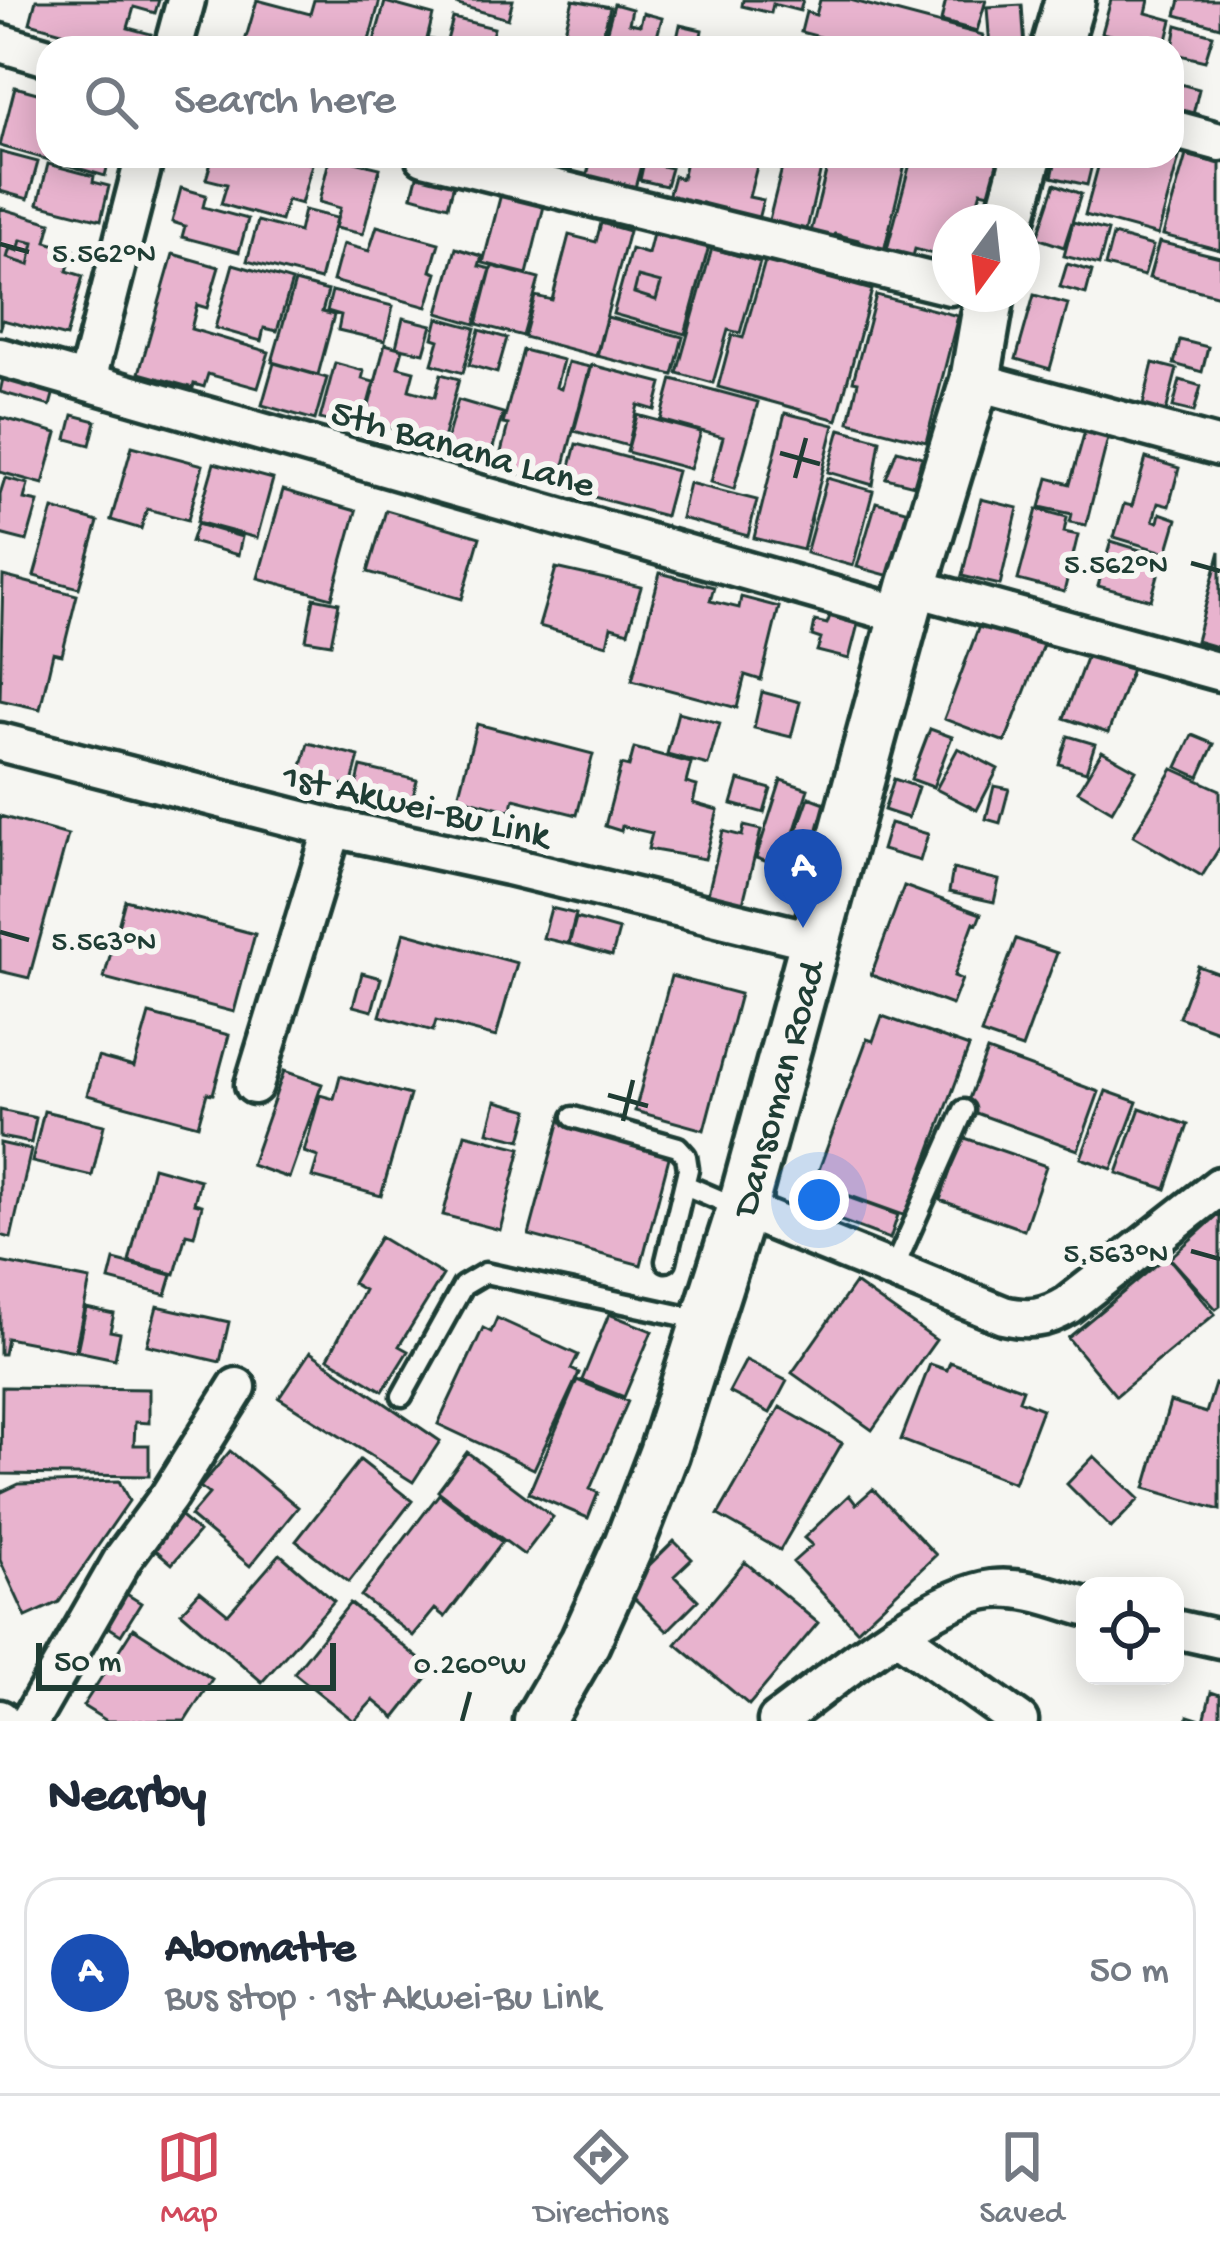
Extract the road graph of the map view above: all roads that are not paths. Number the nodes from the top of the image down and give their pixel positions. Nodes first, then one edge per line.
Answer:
1 (186, 0) edge
2 (1070, 0) edge
3 (176, 36) edge
4 (1060, 36) edge
5 (0, 44) edge
6 (36, 54) edge
7 (1184, 132) edge
8 (1220, 142) edge
9 (142, 168) edge
10 (473, 168) edge
11 (1024, 168) edge
12 (1014, 204) edge
13 (932, 282) edge
14 (977, 312) edge
15 (0, 357) edge
16 (87, 380) junction
17 (975, 381) junction
18 (1220, 447) edge
19 (909, 602) junction
20 (1220, 673) edge
21 (0, 742) edge
22 (333, 828) junction
23 (816, 941) junction
24 (254, 1085) dead end
25 (964, 1111) dead end
26 (572, 1117) dead end
27 (685, 1185) junction
28 (1220, 1186) edge
29 (742, 1209) junction
30 (666, 1261) dead end
31 (893, 1270) junction
32 (706, 1321) junction
33 (237, 1387) dead end
34 (402, 1396) dead end
35 (1076, 1604) edge
36 (1184, 1631) edge
37 (896, 1633) junction
38 (1220, 1639) edge
39 (30, 1721) edge
40 (539, 1721) edge
41 (777, 1721) edge
42 (1019, 1721) edge

1 - 3 street
2 - 4 main road
5 - 6 street
7 - 8 street
9 - 16 street
10 - 13 street
11 - 12 main road
14 - 17 main road, Dansoman Road
15 - 16 street, 5th Banana Lane
16 - 19 street, 5th Banana Lane
17 - 18 street
17 - 19 main road, Dansoman Road
19 - 20 street, 5th Banana Lane
19 - 23 main road, Dansoman Road
21 - 22 street, 1st Akwei-Bu Link
22 - 23 street, 1st Akwei-Bu Link
22 - 24 street
23 - 29 main road, Dansoman Road
25 - 31 lane
26 - 27 lane
27 - 29 lane
27 - 30 lane
28 - 31 street
29 - 31 street
29 - 32 main road, Dansoman Road
32 - 34 lane
32 - 40 main road, Dansoman Road
33 - 39 street
35 - 37 street
36 - 38 street
37 - 41 street
37 - 42 street

